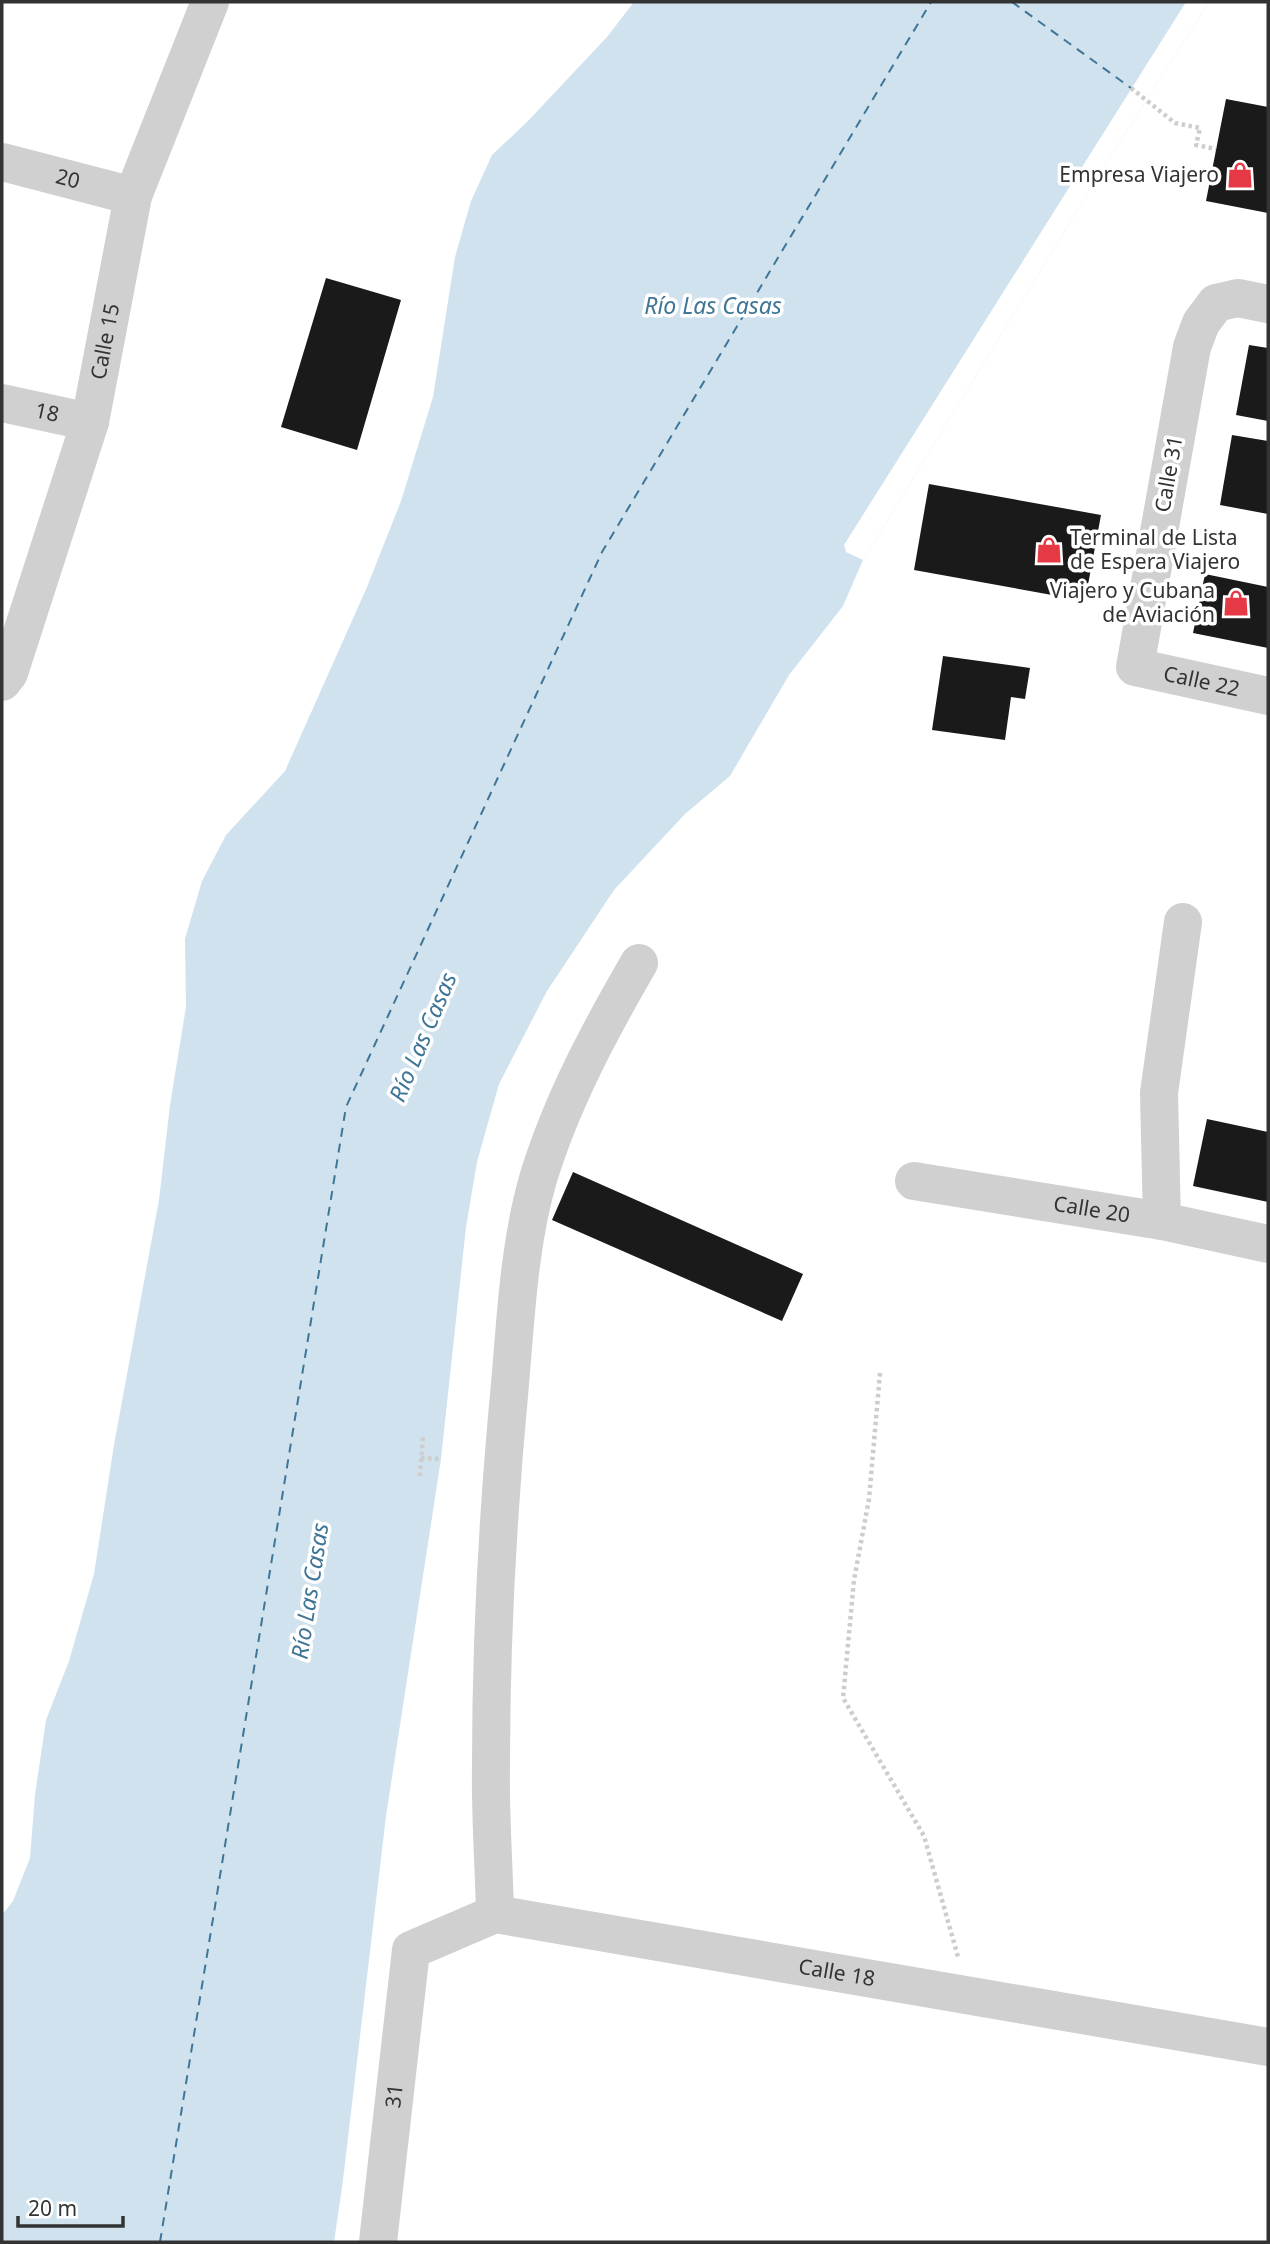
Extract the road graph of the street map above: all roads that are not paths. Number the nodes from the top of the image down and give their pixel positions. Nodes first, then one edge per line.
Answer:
1 (210, 2) edge
2 (2, 162) edge
3 (133, 196) junction
4 (1268, 304) edge
5 (2, 403) edge
6 (90, 422) junction
7 (1135, 667) joint
8 (2, 682) edge
9 (1268, 696) edge
10 (1183, 922) dead end
11 (639, 963) dead end
12 (914, 1181) dead end
13 (1162, 1220) junction
14 (1268, 1244) edge
15 (495, 1914) junction
16 (1268, 2047) edge
17 (378, 2242) edge

1 - 3 street, Calle 15
2 - 3 street, 20
3 - 6 street, Calle 15
4 - 7 street, Calle 31
5 - 6 street, 18
6 - 8 street, Calle 15
7 - 9 street, Calle 22
10 - 13 street
11 - 15 street
12 - 13 street, Calle 20
13 - 14 street, Calle 20
15 - 16 street, Calle 18
15 - 17 street, 31

